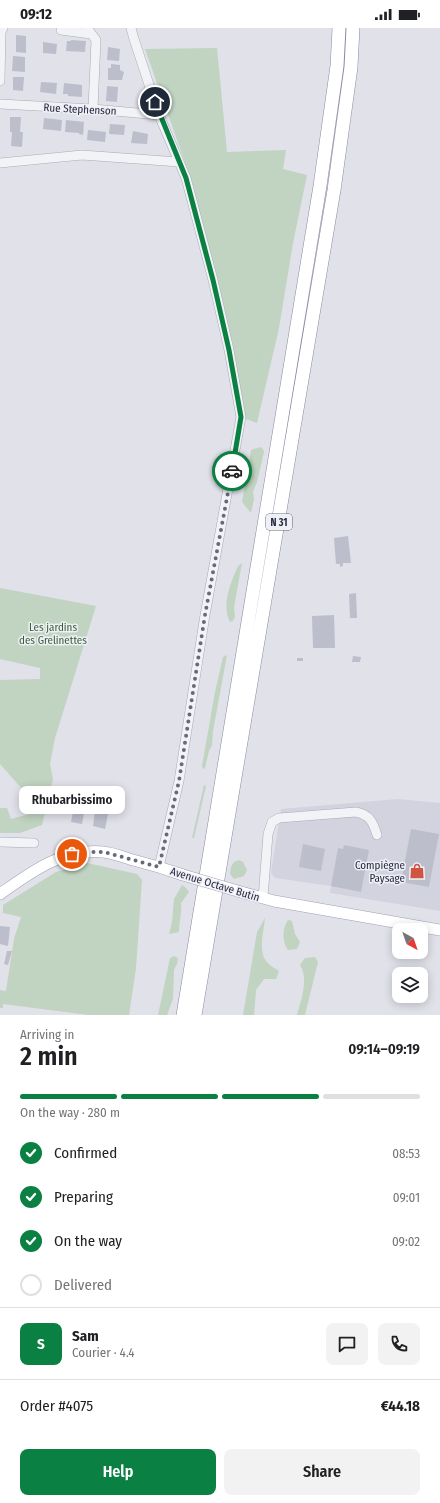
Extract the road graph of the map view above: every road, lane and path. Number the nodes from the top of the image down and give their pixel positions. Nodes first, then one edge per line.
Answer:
1 (4, 28) edge
2 (131, 28) edge
3 (339, 28) edge
4 (353, 28) edge
5 (61, 30) dead end
6 (89, 31) edge
7 (0, 81) edge
8 (0, 104) edge
9 (93, 109) junction
10 (159, 115) junction
11 (179, 162) junction
12 (0, 163) edge
13 (377, 835) dead end
14 (0, 842) edge
15 (34, 843) dead end
16 (159, 867) junction
17 (0, 894) edge
18 (263, 898) junction
19 (440, 930) edge
20 (183, 1015) edge
21 (196, 1015) edge

1 - 7 street
2 - 10 street
3 - 20 highway, N 31
4 - 21 highway, N 31
5 - 6 street
6 - 9 street
8 - 9 street, Rue Stephenson
9 - 10 street, Rue Stephenson
10 - 11 street
11 - 12 street
11 - 16 street
13 - 18 street
14 - 15 street
16 - 17 main road, Avenue Octave Butin
16 - 18 main road, Avenue Octave Butin, bridge
18 - 19 main road, Avenue Octave Butin

